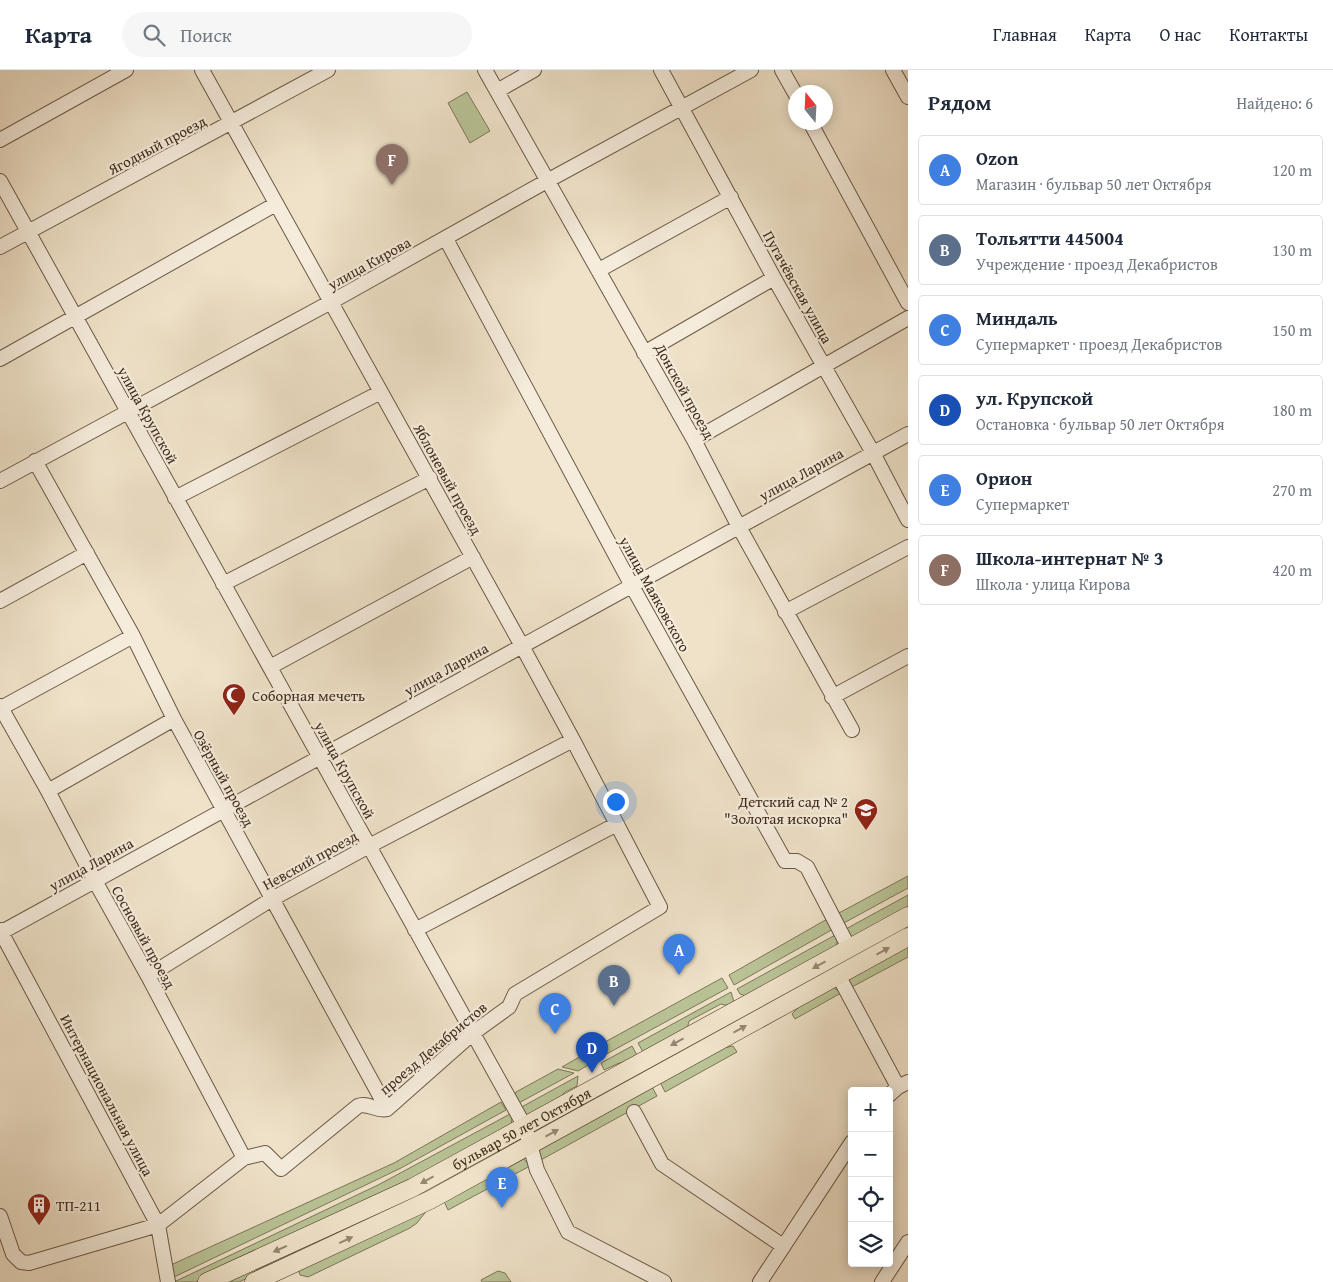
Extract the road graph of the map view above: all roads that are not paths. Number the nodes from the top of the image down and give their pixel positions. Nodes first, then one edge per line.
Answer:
1 (126, 70) edge
2 (202, 70) edge
3 (328, 70) edge
4 (485, 70) edge
5 (534, 70) edge
6 (661, 70) edge
7 (751, 70) edge
8 (782, 70) edge
9 (893, 70) edge
10 (790, 85) edge
11 (497, 91) junction
12 (908, 97) edge
13 (682, 107) junction
14 (230, 124) junction
15 (814, 130) edge
16 (0, 140) edge
17 (547, 181) junction
18 (0, 182) edge
19 (731, 198) junction
20 (276, 204) junction
21 (28, 232) junction
22 (446, 239) junction
23 (0, 247) edge
24 (599, 270) junction
25 (774, 278) junction
26 (331, 302) junction
27 (908, 303) edge
28 (75, 318) junction
29 (908, 318) edge
30 (644, 353) junction
31 (0, 359) edge
32 (823, 366) junction
33 (381, 392) junction
34 (128, 411) junction
35 (908, 434) edge
36 (694, 440) junction
37 (873, 454) junction
38 (35, 461) junction
39 (430, 478) junction
40 (0, 481) edge
41 (176, 498) junction
42 (908, 520) edge
43 (739, 527) junction
44 (908, 548) edge
45 (87, 553) junction
46 (473, 557) junction
47 (223, 584) junction
48 (632, 586) junction
49 (0, 601) edge
50 (785, 612) junction
51 (133, 636) junction
52 (522, 646) junction
53 (908, 656) edge
54 (270, 667) junction
55 (832, 697) junction
56 (1, 707) edge
57 (174, 719) junction
58 (852, 730) dead end
59 (573, 740) junction
60 (320, 757) junction
61 (48, 791) junction
62 (223, 810) junction
63 (616, 824) junction
64 (369, 846) junction
65 (95, 881) junction
66 (272, 899) junction
67 (660, 907) joint
68 (908, 916) edge
69 (415, 930) junction
70 (0, 932) edge
71 (908, 937) edge
72 (849, 948) junction
73 (838, 975) junction
74 (148, 976) junction
75 (473, 1033) junction
76 (899, 1088) edge
77 (387, 1109) junction
78 (634, 1112) dead end
79 (525, 1127) junction
80 (530, 1145) junction
81 (848, 1148) edge
82 (244, 1158) junction
83 (0, 1216) edge
84 (158, 1225) junction
85 (908, 1242) edge
86 (783, 1246) junction
87 (168, 1282) edge
88 (206, 1282) edge
89 (254, 1282) edge
90 (664, 1282) edge
91 (760, 1282) edge
92 (882, 1282) edge

1 - 16 street
2 - 14 street, Яблоневый проезд
3 - 14 street, Ягодный проезд
4 - 11 street, Донской проезд
5 - 11 street
6 - 13 street, Пугачёвская улица
7 - 13 street, улица Кирова
8 - 10 street
9 - 12 street
11 - 17 street, Донской проезд
13 - 17 street, улица Кирова
13 - 19 street, Пугачёвская улица
14 - 20 street, Яблоневый проезд
14 - 21 street, Ягодный проезд
15 - 27 street
17 - 22 street, улица Кирова
17 - 24 street, Донской проезд
18 - 21 street, улица Крупской
19 - 24 street
19 - 25 street, Пугачёвская улица
20 - 26 street, Яблоневый проезд
20 - 28 street
21 - 23 street, Ягодный проезд
21 - 28 street, улица Крупской
22 - 26 street, улица Кирова
22 - 48 street, улица Маяковского
24 - 30 street, Донской проезд
25 - 30 street
25 - 32 street, Пугачёвская улица
26 - 33 street, Яблоневый проезд
26 - 34 street, улица Кирова
28 - 31 street
28 - 34 street, улица Крупской
29 - 32 street
30 - 36 street, Донской проезд
32 - 36 street
32 - 37 street, Пугачёвская улица
33 - 39 street, Яблоневый проезд
33 - 41 street
34 - 38 street, улица Кирова
34 - 41 street, улица Крупской
35 - 37 street, улица Ларина
36 - 43 street, Донской проезд
37 - 42 street, Пугачёвская улица
37 - 43 street, улица Ларина
38 - 40 street, улица Кирова
38 - 45 street, Озёрный проезд
39 - 46 street, Яблоневый проезд
39 - 47 street
41 - 47 street, улица Крупской
43 - 48 street, улица Ларина
43 - 50 street, Донской проезд
44 - 50 street
45 - 49 street
45 - 51 street, Озёрный проезд
46 - 52 street, Яблоневый проезд
46 - 54 street
47 - 54 street, улица Крупской
48 - 52 street, улица Ларина
48 - 72 street, улица Маяковского
50 - 55 street, Донской проезд
51 - 56 street
51 - 57 street, Озёрный проезд
52 - 59 street, Яблоневый проезд
52 - 60 street, улица Ларина
53 - 55 street
54 - 60 street, улица Крупской
55 - 58 street, Донской проезд
56 - 61 street, Сосновый проезд
57 - 61 street
57 - 62 street, Озёрный проезд
59 - 63 street, Яблоневый проезд
59 - 64 street, Невский проезд
60 - 62 street, улица Ларина
60 - 64 street, улица Крупской
61 - 65 street, Сосновый проезд
62 - 65 street, улица Ларина
62 - 66 street, Озёрный проезд
63 - 67 street, Яблоневый проезд
63 - 69 street
64 - 66 street, Невский проезд
64 - 69 street, улица Крупской
65 - 70 street, улица Ларина
65 - 74 street, Сосновый проезд
66 - 74 street, Невский проезд
66 - 77 street, Озёрный проезд
67 - 75 street, проезд Декабристов
68 - 72 main road, бульвар 50 лет Октября
69 - 75 street, улица Крупской
70 - 84 street, Интернациональная улица
73 -> 71 main road, бульвар 50 лет Октября
72 -> 79 main road, бульвар 50 лет Октября
73 - 76 street
80 -> 73 main road, бульвар 50 лет Октября
74 - 82 street, Сосновый проезд
75 - 77 street, проезд Декабристов
75 - 79 street, улица Крупской
77 - 82 street, проезд Декабристов
78 - 86 street
79 - 80 street, улица Крупской
79 -> 88 main road, бульвар 50 лет Октября
89 -> 80 main road, бульвар 50 лет Октября
80 - 90 street, улица Крупской
81 - 86 street
82 - 84 street
83 - 84 street
84 - 87 street, Интернациональная улица
85 - 92 street
86 - 91 street

